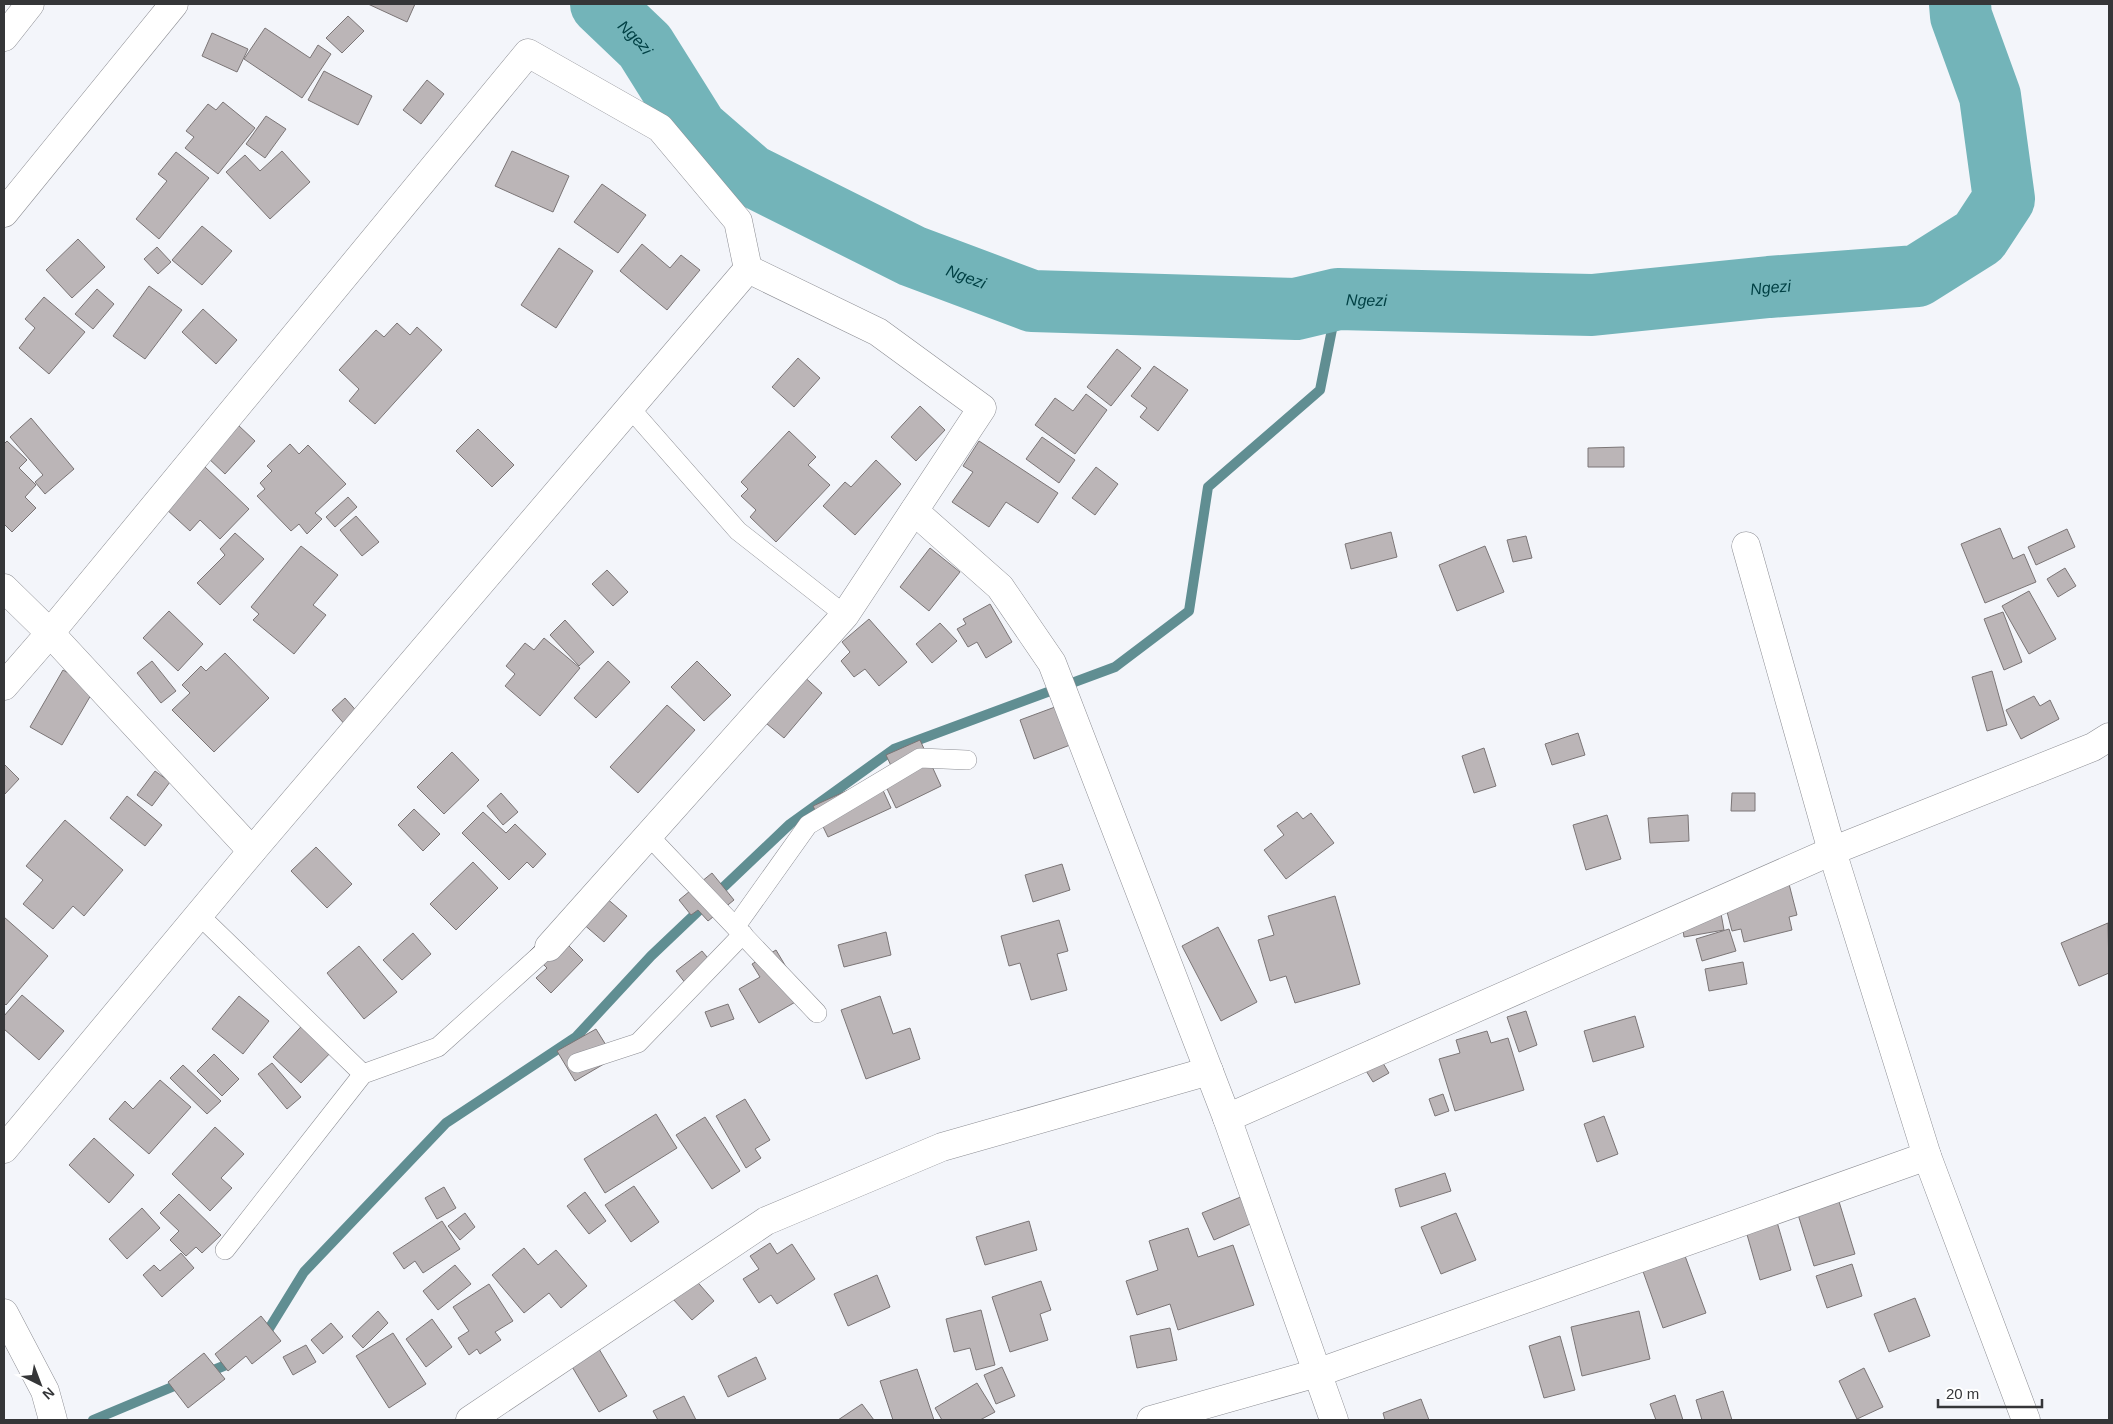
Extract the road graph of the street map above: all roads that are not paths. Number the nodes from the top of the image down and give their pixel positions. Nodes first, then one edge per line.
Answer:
1 (30, 4) edge
2 (174, 4) edge
3 (4, 37) edge
4 (4, 213) edge
5 (748, 269) junction
6 (630, 408) junction
7 (914, 511) junction
8 (1746, 546) dead end
9 (4, 588) edge
10 (845, 615) junction
11 (50, 633) junction
12 (4, 686) edge
13 (2109, 737) edge
14 (967, 760) dead end
15 (649, 836) junction
16 (252, 851) junction
17 (1832, 851) junction
18 (199, 915) junction
19 (740, 930) junction
20 (549, 948) joint
21 (816, 1013) dead end
22 (577, 1063) dead end
23 (1209, 1071) junction
24 (363, 1074) junction
25 (1227, 1118) junction
26 (4, 1149) edge
27 (1927, 1156) junction
28 (225, 1250) dead end
29 (4, 1313) edge
30 (1316, 1373) junction
31 (53, 1420) edge
32 (470, 1420) edge
33 (1151, 1420) edge
34 (1334, 1420) edge
35 (2026, 1420) edge

1 - 3 street
2 - 4 street
5 - 6 street
5 - 7 street
5 - 11 street
6 - 10 lane
6 - 16 street
7 - 10 street
7 - 23 street
8 - 17 street
9 - 11 street
10 - 15 street
11 - 12 street
11 - 16 street
13 - 17 street
14 - 19 lane
15 - 19 lane
15 - 20 street
16 - 18 street
17 - 25 street
17 - 27 street
18 - 24 lane
18 - 26 street
19 - 21 lane
19 - 22 lane
20 - 24 lane
23 - 25 street
23 - 32 street
24 - 28 lane
25 - 30 street
27 - 30 street
27 - 35 street
29 - 31 street
30 - 33 street
30 - 34 street

